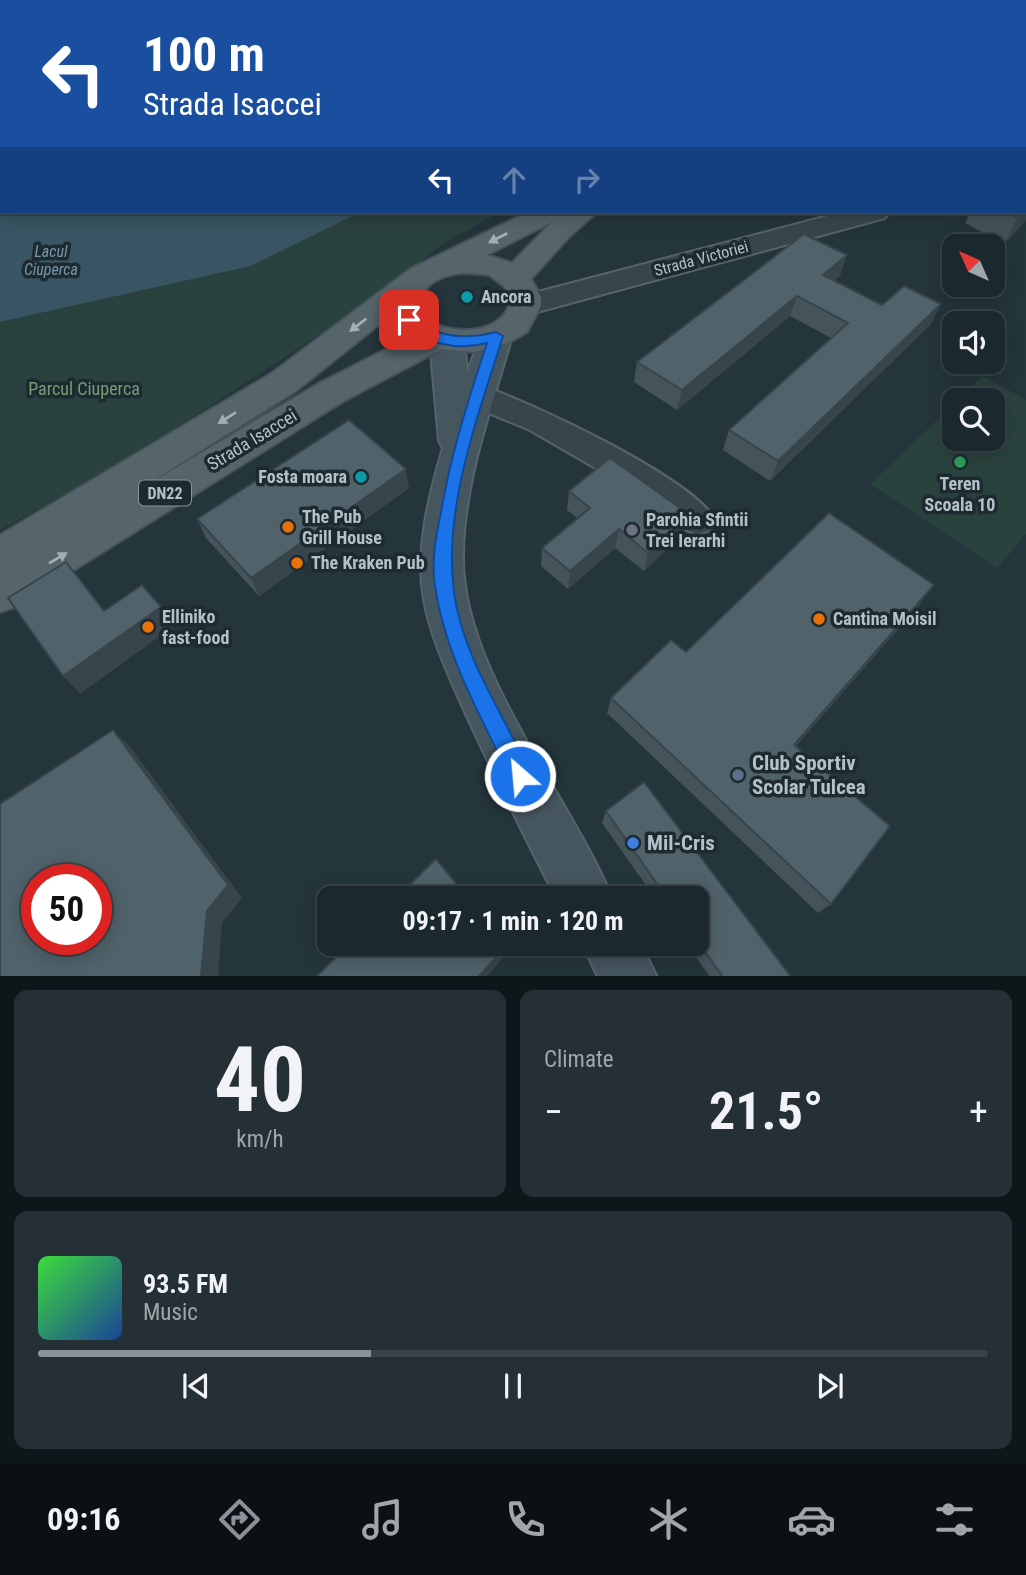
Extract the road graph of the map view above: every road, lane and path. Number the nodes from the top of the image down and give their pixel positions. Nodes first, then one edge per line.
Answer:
1 (546, 214) edge
2 (580, 214) edge
3 (866, 214) edge
4 (447, 265) junction
5 (412, 283) junction
6 (521, 291) junction
7 (496, 336) junction
8 (441, 340) junction
9 (478, 396) junction
10 (458, 457) junction
11 (698, 520) dead end
12 (0, 556) edge
13 (0, 594) edge
14 (579, 886) edge
15 (617, 956) edge
16 (629, 976) edge

1 -> 4 main road, Strada Isaccei / DN22
2 - 6 main road
3 - 6 street, Strada Victoriei
4 - 5 main road, Strada Isaccei / DN22
4 - 6 main road, Strada Isaccei / DN22
5 - 8 main road
5 -> 12 main road, Strada Isaccei / DN22
6 - 7 main road
7 - 8 main road, Strada Isaccei / DN22
7 - 9 main road
8 - 10 main road
13 -> 8 main road, Strada Isaccei / DN22
9 - 10 main road
9 - 11 street
10 - 14 main road
15 - 16 main road

